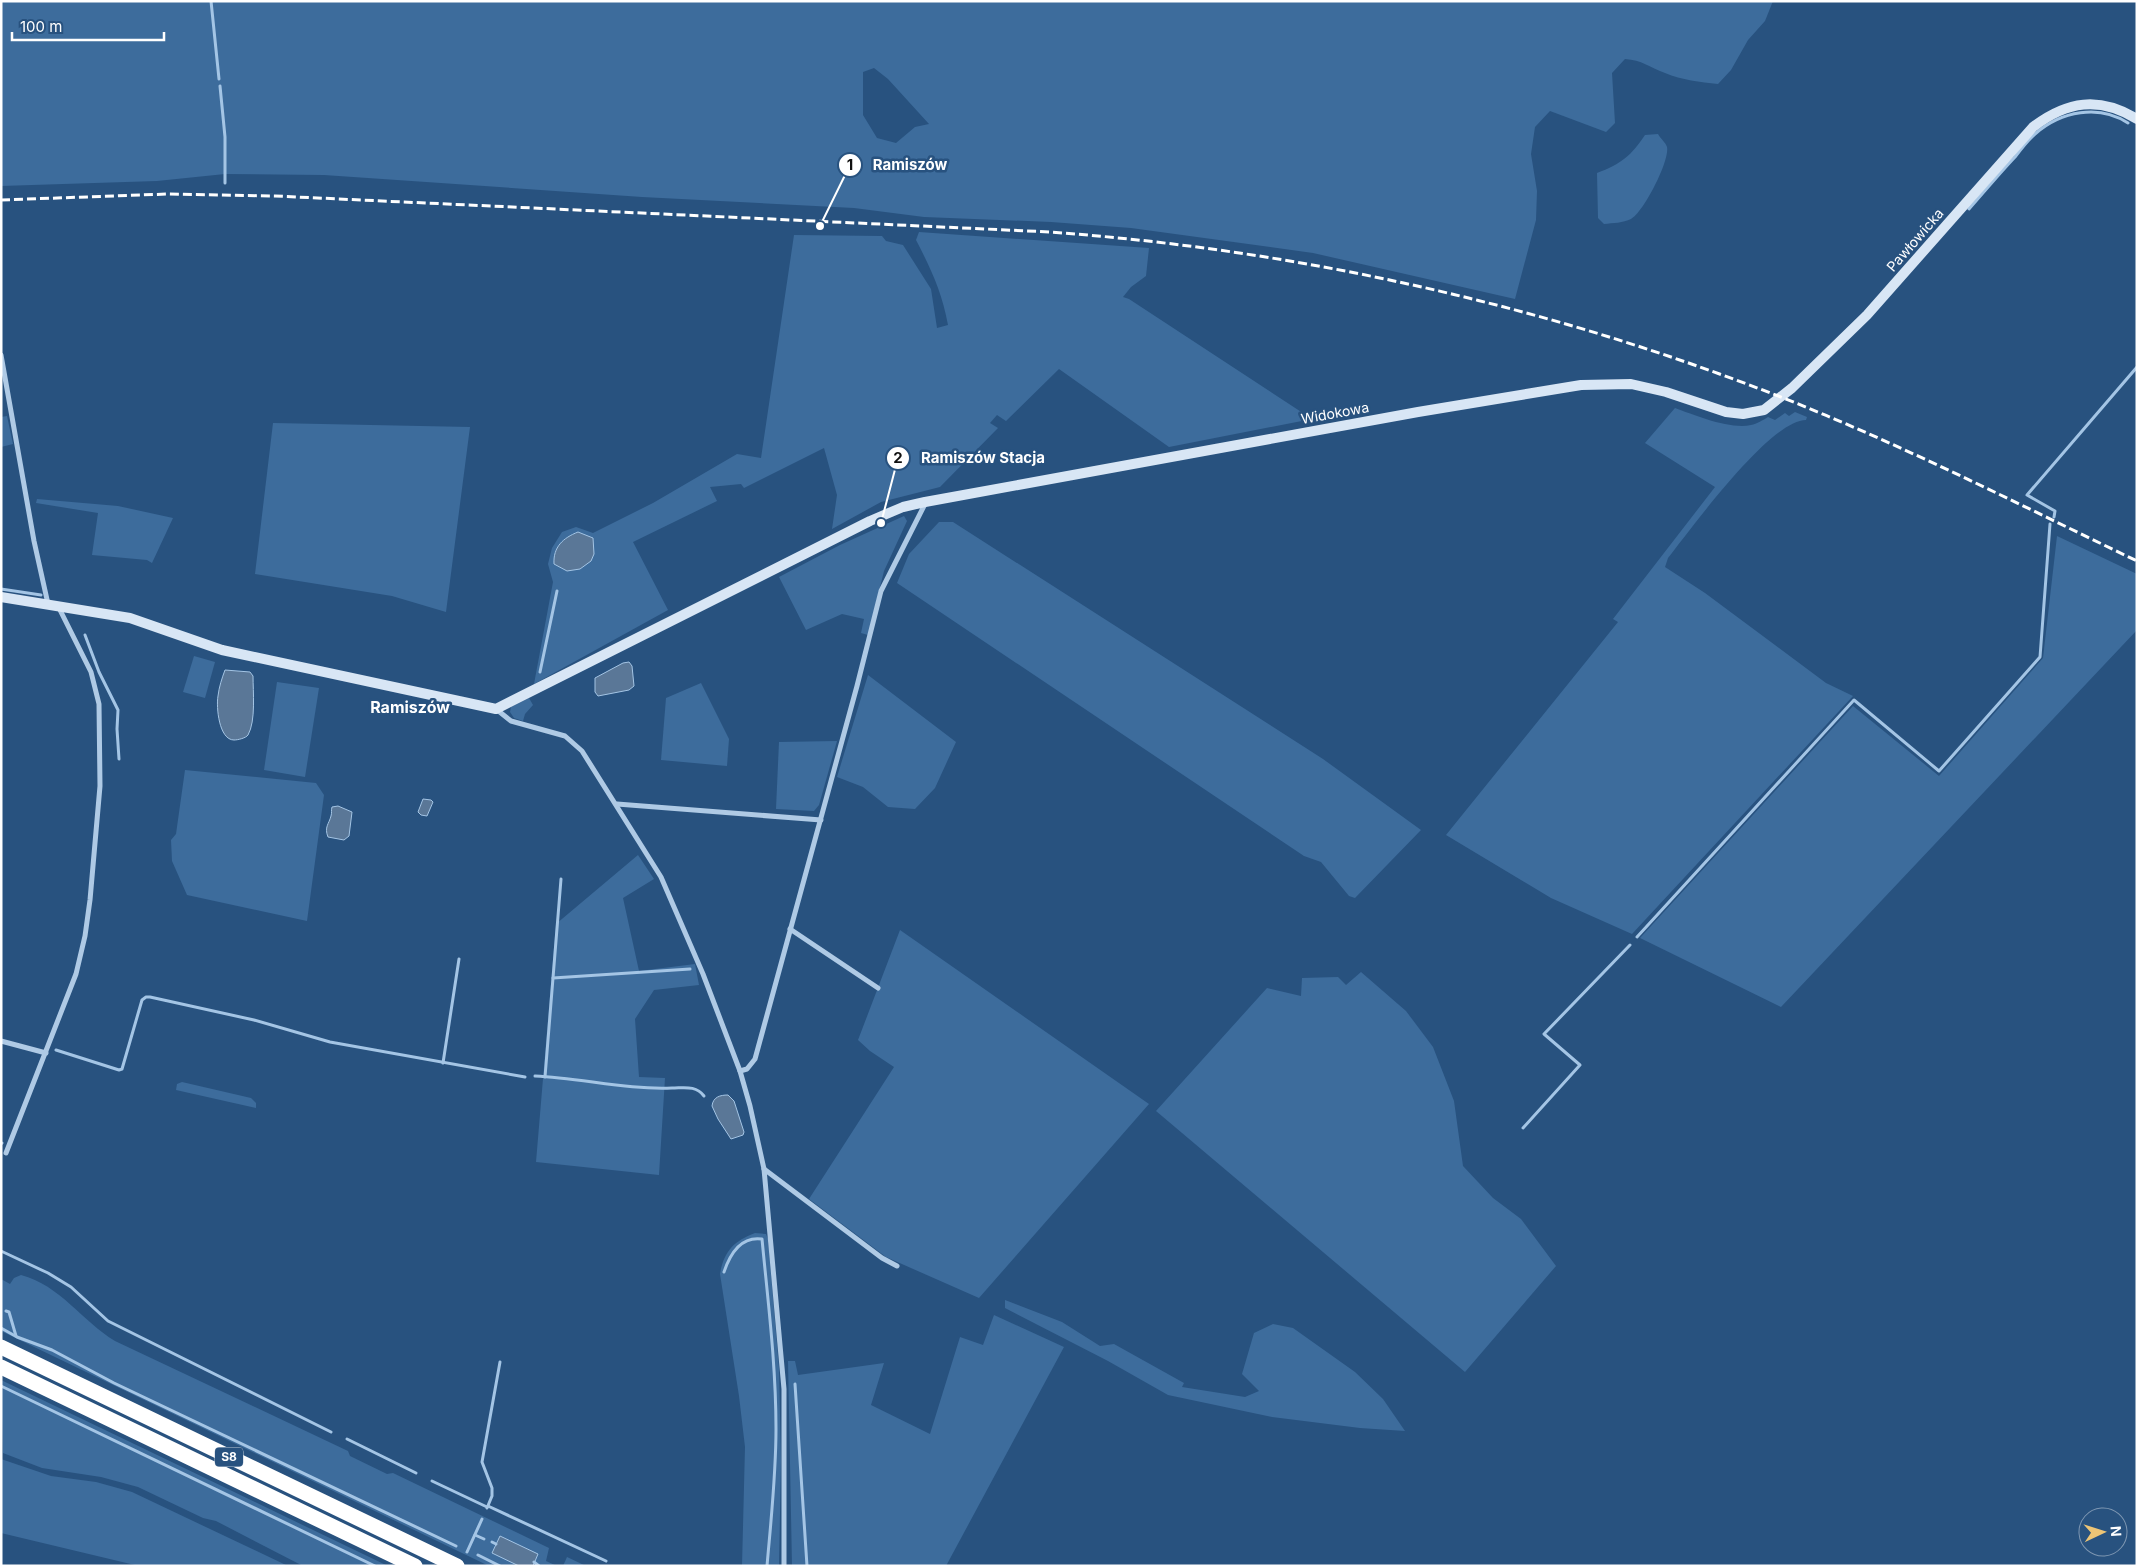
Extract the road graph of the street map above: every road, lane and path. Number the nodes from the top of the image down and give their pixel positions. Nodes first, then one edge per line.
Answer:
1 (2137, 119) edge
2 (1, 355) edge
3 (1718, 409) joint
4 (927, 501) junction
5 (1, 597) edge
6 (53, 604) junction
7 (496, 709) junction
8 (617, 804) junction
9 (821, 820) junction
10 (790, 929) junction
11 (878, 988) dead end
12 (1, 1041) edge
13 (46, 1053) junction
14 (740, 1071) junction
15 (6, 1153) dead end
16 (764, 1169) junction
17 (897, 1266) dead end
18 (1, 1347) edge
19 (1, 1368) edge
20 (415, 1566) edge
21 (458, 1566) edge
22 (784, 1566) edge

1 - 3 street, Pawłowicka
2 - 6 street
3 - 4 street, Widokowa
4 - 7 street, Widokowa
4 - 9 street
5 - 6 street
6 - 7 street
6 - 13 street
7 - 8 street
8 - 9 street
8 - 14 street
9 - 10 street
10 - 11 street
10 - 14 street
12 - 13 street
13 - 15 street
14 - 16 street
16 - 17 street
16 - 22 street
18 - 21 highway, S8
19 - 20 highway, S8

